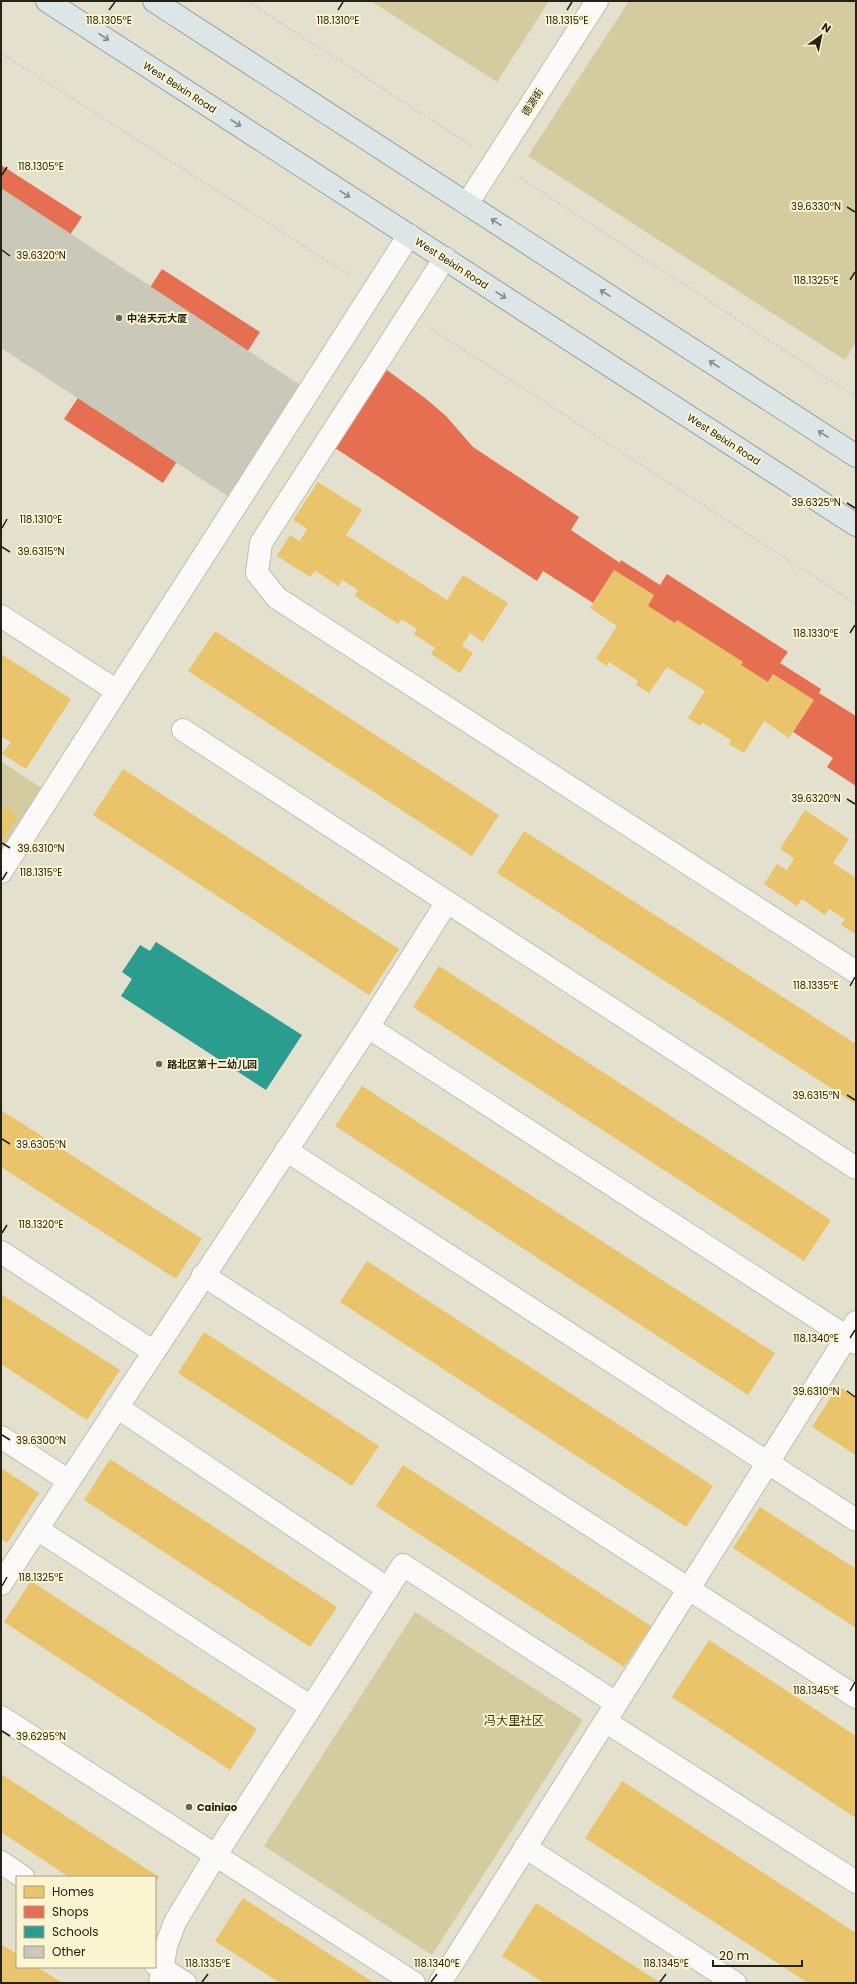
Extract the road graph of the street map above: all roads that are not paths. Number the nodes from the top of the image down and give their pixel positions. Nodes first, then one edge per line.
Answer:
1 (47, 1) edge
2 (154, 1) edge
3 (597, 1) edge
4 (467, 204) junction
5 (409, 235) junction
6 (445, 258) junction
7 (854, 449) edge
8 (856, 526) edge
9 (1, 616) edge
10 (117, 691) junction
11 (183, 730) dead end
12 (1, 872) edge
13 (447, 902) junction
14 (856, 972) edge
15 (368, 1027) junction
16 (286, 1150) junction
17 (856, 1168) edge
18 (1, 1252) edge
19 (203, 1275) junction
20 (853, 1334) edge
21 (154, 1352) junction
22 (117, 1407) junction
23 (1, 1437) edge
24 (767, 1463) junction
25 (68, 1481) junction
26 (856, 1520) edge
27 (37, 1529) junction
28 (1, 1584) edge
29 (388, 1589) junction
30 (688, 1590) junction
31 (856, 1697) edge
32 (311, 1707) junction
33 (610, 1712) junction
34 (1, 1717) edge
35 (526, 1847) junction
36 (215, 1856) junction
37 (1, 1862) edge
38 (22, 1876) edge
39 (856, 1882) edge
40 (159, 1972) edge
41 (185, 1983) edge
42 (414, 1983) edge
43 (440, 1983) edge
44 (735, 1983) edge

1 -> 5 main road, West Beixin Road
2 - 4 main road
3 - 4 street, 德源街
7 -> 4 main road
5 - 6 main road, West Beixin Road
5 - 10 street
6 -> 8 main road, West Beixin Road
6 - 14 street
9 - 10 street
10 - 12 street
11 - 13 street
13 - 15 street
13 - 17 street
15 - 16 street
15 - 20 street
16 - 19 street
16 - 24 street
18 - 21 street
19 - 21 street
19 - 30 street
20 - 24 street
21 - 22 street
22 - 25 street
22 - 29 street
23 - 25 street
24 - 26 street
24 - 30 street
25 - 27 street
27 - 28 street
27 - 32 street
29 - 32 street
29 - 33 street
30 - 31 street
30 - 33 street
32 - 36 street
33 - 35 street
33 - 39 street
34 - 36 street
35 - 43 street
35 - 44 street
36 - 40 street
36 - 42 street
37 - 38 street
40 - 41 street

